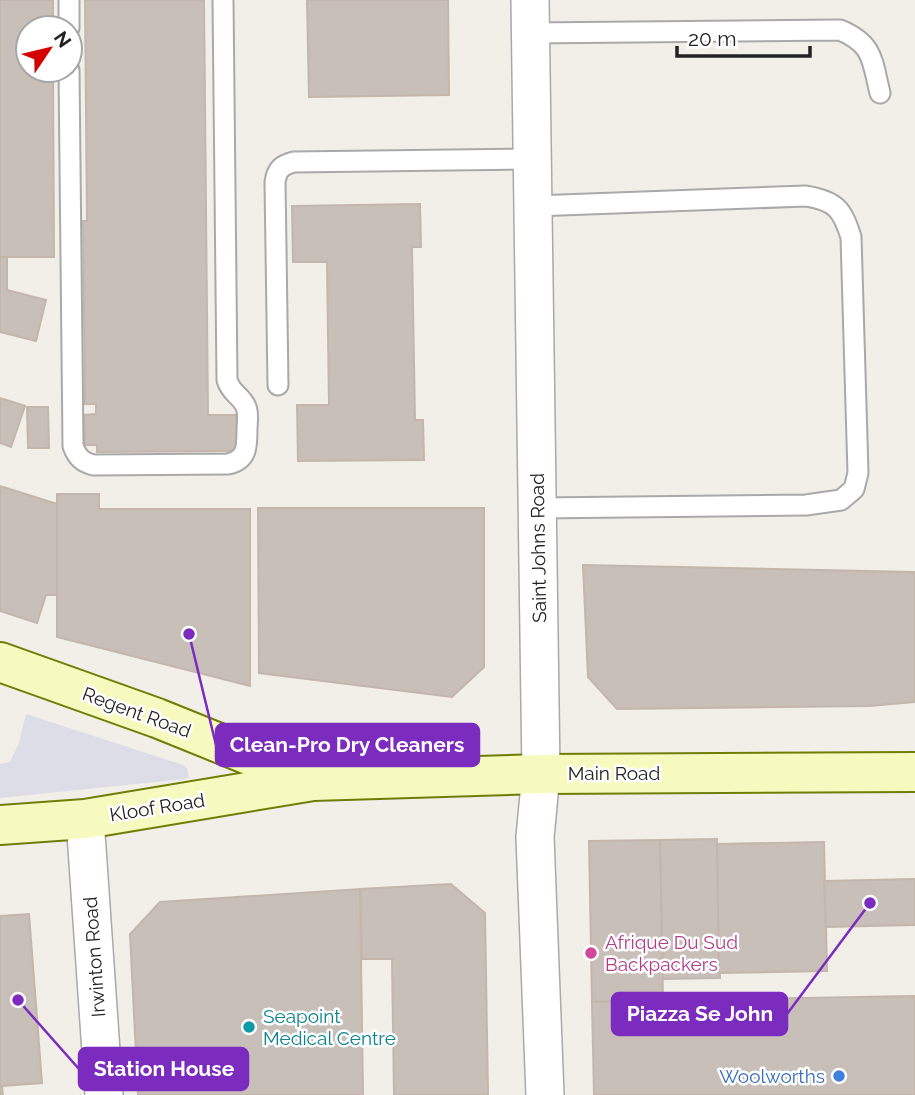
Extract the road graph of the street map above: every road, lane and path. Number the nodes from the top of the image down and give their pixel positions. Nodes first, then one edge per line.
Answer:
1 (223, 0) edge
2 (530, 17) edge
3 (69, 84) edge
4 (880, 93) dead end
5 (533, 159) junction
6 (534, 206) junction
7 (278, 385) dead end
8 (538, 508) junction
9 (0, 662) edge
10 (915, 772) edge
11 (541, 774) junction
12 (313, 781) junction
13 (85, 819) junction
14 (0, 825) edge
15 (104, 1095) edge
16 (545, 1095) edge

1 - 3 lane
2 - 4 lane
2 - 5 street, Saint Johns Road
5 - 6 street, Saint Johns Road
5 - 7 lane
6 - 8 street, Saint Johns Road
6 - 8 lane
8 - 11 street, Saint Johns Road
9 - 12 main road, Regent Road
10 - 11 main road, Main Road
11 - 12 main road, Main Road
11 - 16 street, Saint Johns Road
12 - 13 main road, Kloof Road
13 - 14 main road, Kloof Road
13 - 15 street, Irwinton Road

